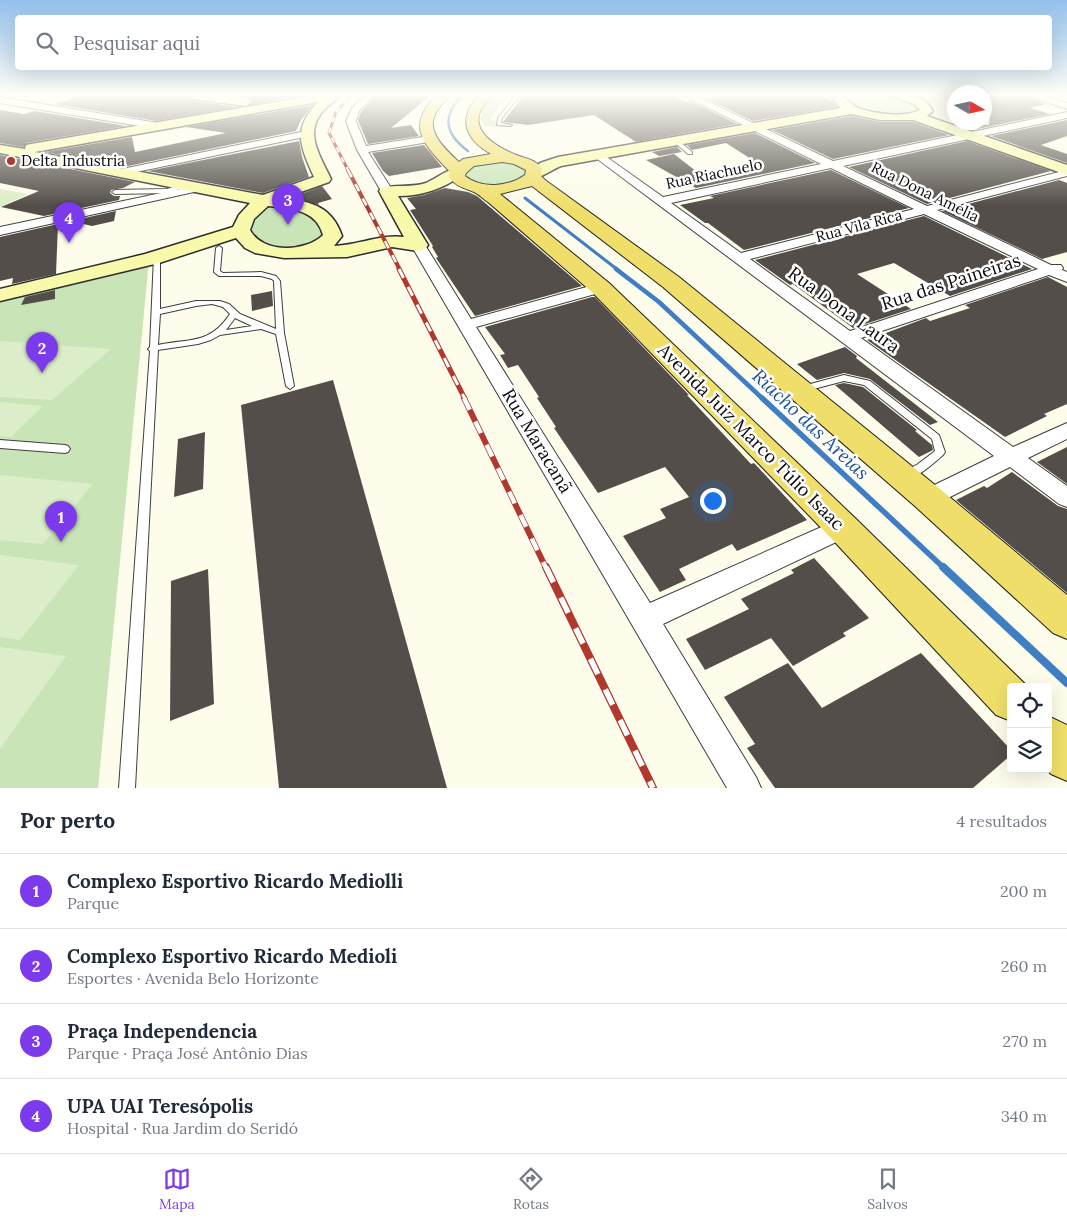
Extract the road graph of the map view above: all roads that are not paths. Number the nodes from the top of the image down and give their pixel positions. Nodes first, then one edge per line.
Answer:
1 (126, 132) edge
2 (149, 132) edge
3 (355, 132) edge
4 (427, 132) edge
5 (476, 132) edge
6 (727, 132) edge
7 (763, 132) edge
8 (960, 132) edge
9 (986, 132) edge
10 (306, 134) joint
11 (970, 135) junction
12 (429, 139) junction
13 (676, 141) junction
14 (362, 150) junction
15 (5, 151) edge
16 (690, 152) dead end
17 (597, 155) junction
18 (831, 165) junction
19 (526, 168) junction
20 (122, 172) junction
21 (457, 172) junction
22 (1067, 172) edge
23 (433, 186) junction
24 (192, 187) junction
25 (476, 187) junction
26 (115, 192) dead end
27 (226, 192) junction
28 (390, 198) junction
29 (265, 201) junction
30 (662, 201) junction
31 (924, 209) junction
32 (250, 212) junction
33 (241, 230) junction
34 (0, 231) edge
35 (333, 236) junction
36 (413, 236) junction
37 (258, 247) junction
38 (219, 248) junction
39 (364, 248) junction
40 (298, 253) junction
41 (162, 255) junction
42 (739, 258) junction
43 (1067, 265) edge
44 (1051, 270) junction
45 (1067, 278) edge
46 (601, 288) junction
47 (0, 295) edge
48 (156, 312) junction
49 (234, 314) junction
50 (466, 324) junction
51 (260, 327) junction
52 (280, 333) junction
53 (220, 334) junction
54 (848, 337) junction
55 (152, 349) junction
56 (290, 386) dead end
57 (800, 390) junction
58 (1067, 430) edge
59 (0, 444) edge
60 (65, 449) dead end
61 (1010, 457) junction
62 (916, 488) junction
63 (1067, 498) edge
64 (843, 528) junction
65 (645, 619) junction
66 (1067, 620) edge
67 (1007, 696) edge
68 (1052, 742) edge
69 (1067, 758) edge
70 (127, 788) edge
71 (745, 788) edge

1 - 15 street
2 - 15 street
3 - 14 street, Rua Maracanã
4 - 12 main road
5 - 19 main road
6 - 13 street
7 - 18 street, Rua Dona Amélia
8 - 11 street
9 - 11 street, Rua Riachuelo
10 - 20 street
10 - 29 street
11 - 18 street, Rua Riachuelo
11 - 22 street
12 - 14 street
12 - 21 main road
13 - 16 lane
13 - 17 street
14 - 28 street, Rua Maracanã
15 - 20 street
17 - 19 street
17 - 30 street, Rua Dona Laura
18 - 30 street, Rua Riachuelo
18 - 31 street, Rua Dona Amélia
19 - 21 main road
19 - 25 main road
19 - 57 main road
20 - 24 street
21 - 23 street
21 - 25 main road, Avenida Juiz Marco Túlio Isaac
22 - 31 street, Rua Vila Rica
23 - 25 street
23 - 28 street
24 - 26 lane
24 - 27 street
24 - 34 street
25 - 46 main road, Avenida Juiz Marco Túlio Isaac
27 - 29 street
27 - 32 street
28 - 36 street, Rua Maracanã
29 - 32 street
29 - 35 street
30 - 42 street, Rua Dona Laura
31 - 42 street, Rua Vila Rica
31 - 44 street, Rua Dona Amélia
32 - 33 street
33 - 37 street
33 - 41 street
35 - 39 street
35 - 40 street
36 - 39 street
36 - 50 street, Rua Maracanã
37 - 38 street
37 - 40 street
38 - 41 street
38 - 52 lane
39 - 40 street
41 - 47 street
41 - 48 lane
42 - 54 street, Rua Dona Laura
43 - 44 street, Rua das Paineiras
44 - 45 street, Rua Dona Amélia
44 - 54 street, Rua das Paineiras
46 - 50 street
46 - 64 main road, Avenida Juiz Marco Túlio Isaac
48 - 49 lane
48 - 55 lane
49 - 51 lane
49 - 53 lane
50 - 65 street, Rua Maracanã
51 - 52 lane
51 - 53 lane
52 - 56 lane
53 - 55 lane
54 - 61 street, Rua Dona Laura
55 - 70 lane
57 - 62 main road
57 - 62 lane
58 - 61 street
59 - 60 lane
61 - 62 street
61 - 63 street, Rua Dona Laura
62 - 66 main road
64 - 65 street
64 - 67 main road, Avenida Juiz Marco Túlio Isaac
65 - 71 street, Rua Maracanã
68 - 69 main road

